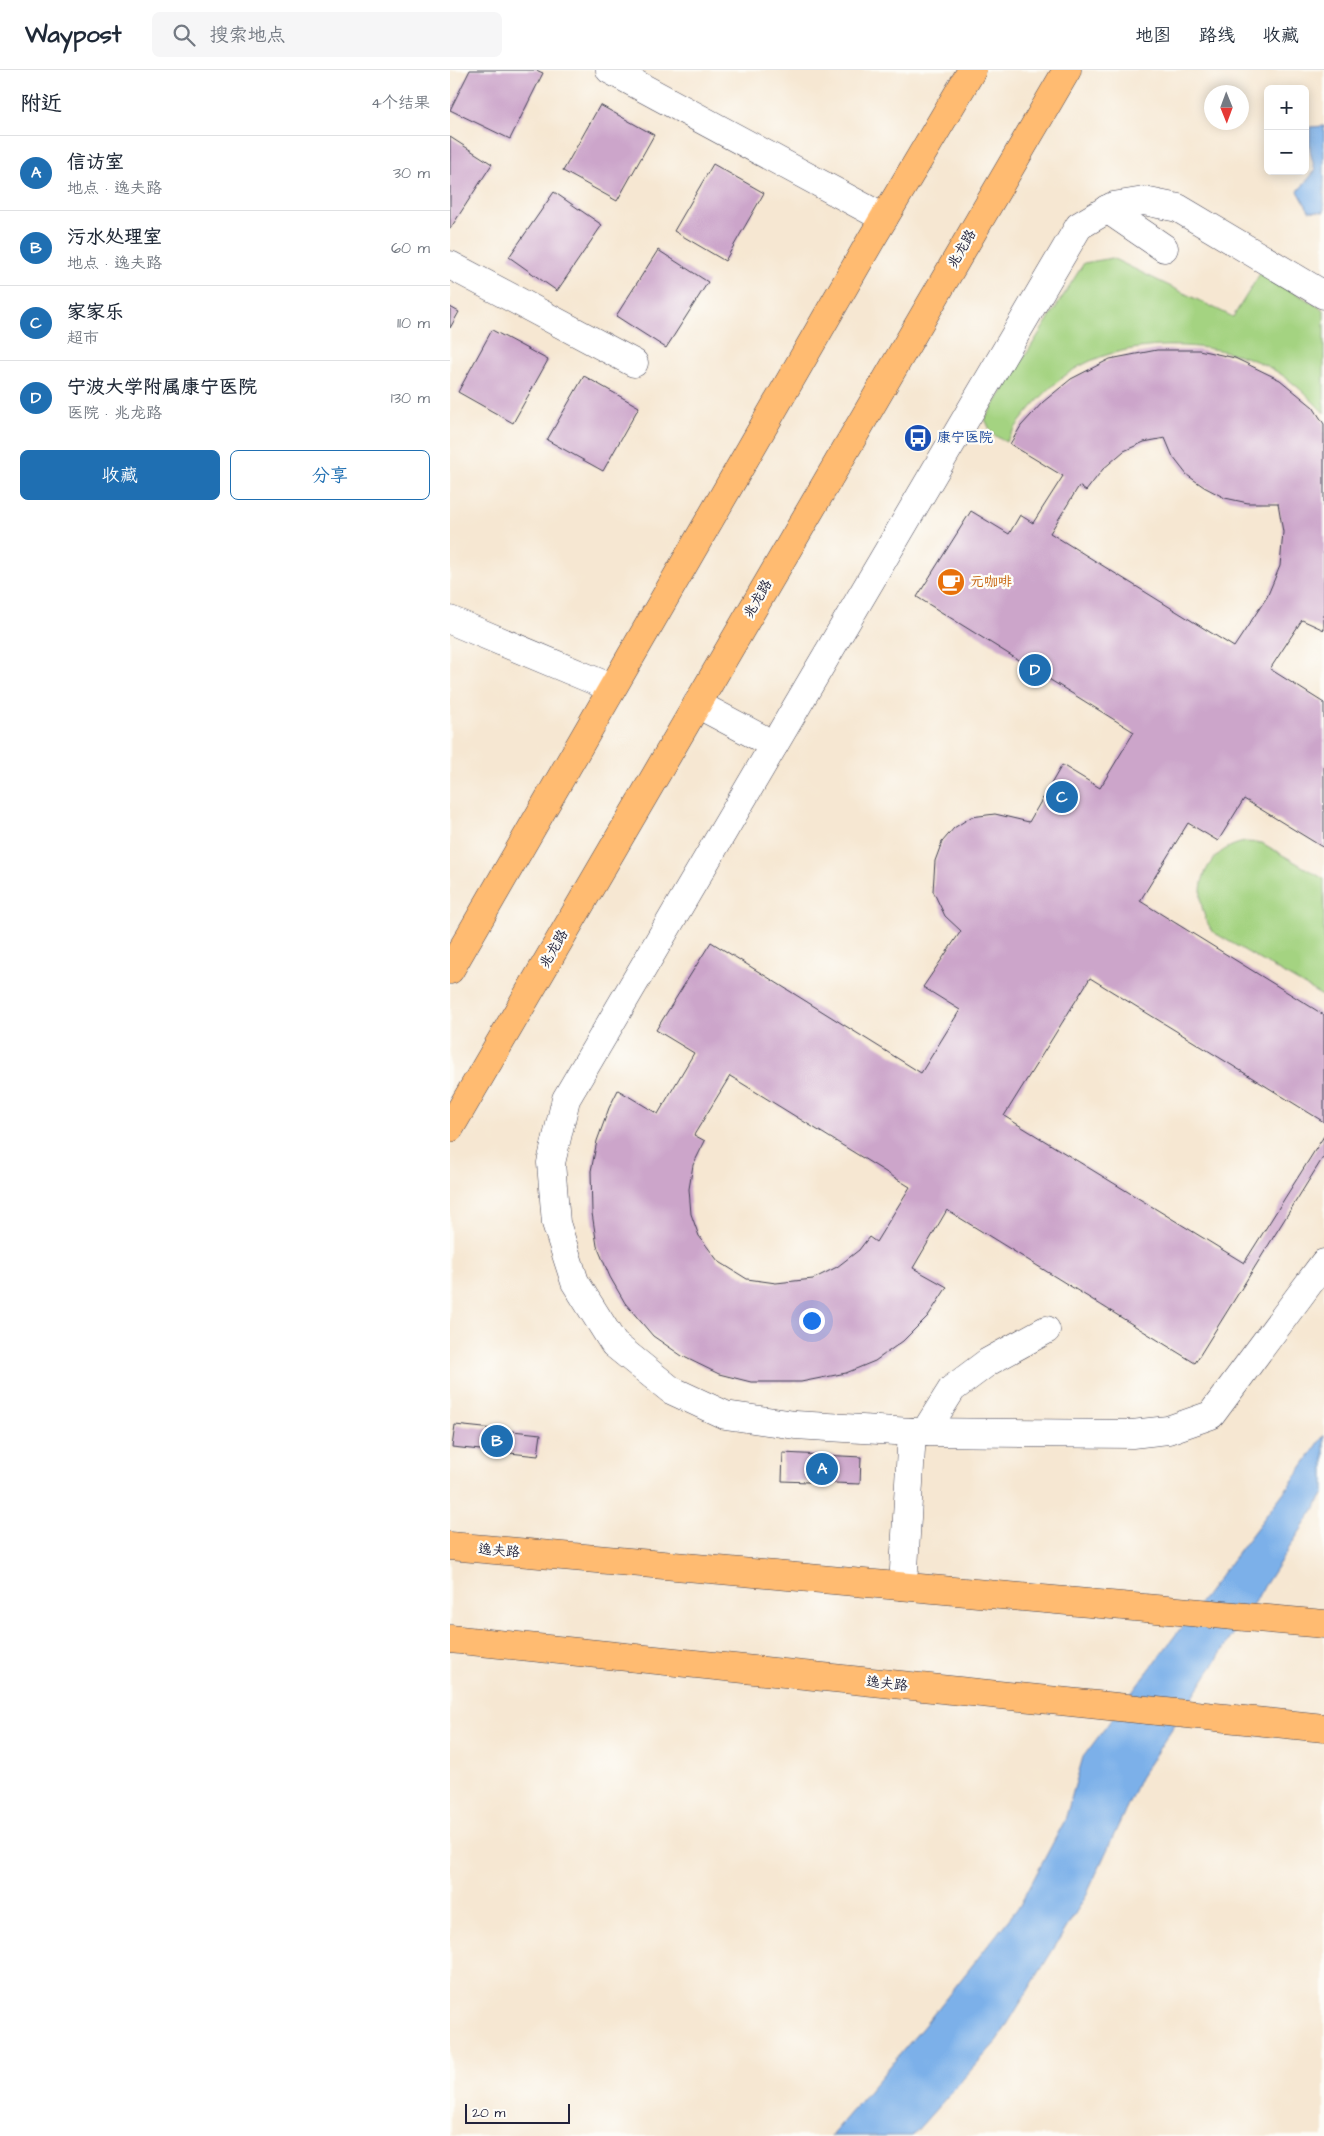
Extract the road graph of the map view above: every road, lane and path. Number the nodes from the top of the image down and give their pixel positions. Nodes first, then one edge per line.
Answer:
1 (610, 70) edge
2 (972, 70) edge
3 (1067, 70) edge
4 (1107, 209) junction
5 (884, 218) junction
6 (1164, 248) dead end
7 (450, 265) edge
8 (1324, 295) edge
9 (634, 363) dead end
10 (450, 620) edge
11 (612, 688) junction
12 (697, 704) junction
13 (774, 745) junction
14 (450, 970) edge
15 (450, 1128) edge
16 (1324, 1263) edge
17 (1046, 1330) dead end
18 (919, 1432) junction
19 (450, 1546) edge
20 (903, 1586) junction
21 (1324, 1624) edge
22 (450, 1639) edge
23 (1324, 1728) edge

1 - 5 street
2 - 5 main road
3 - 12 main road, 兆龙路
4 - 6 street
4 - 8 street
4 - 13 street
5 - 11 main road
7 - 9 street
10 - 11 street
11 - 14 main road
12 - 13 street
12 - 15 main road, 兆龙路
13 - 18 street
16 - 18 street
17 - 18 street
18 - 20 street
19 - 20 main road, 逸夫路
20 - 21 main road, 逸夫路
22 - 23 main road, 逸夫路

